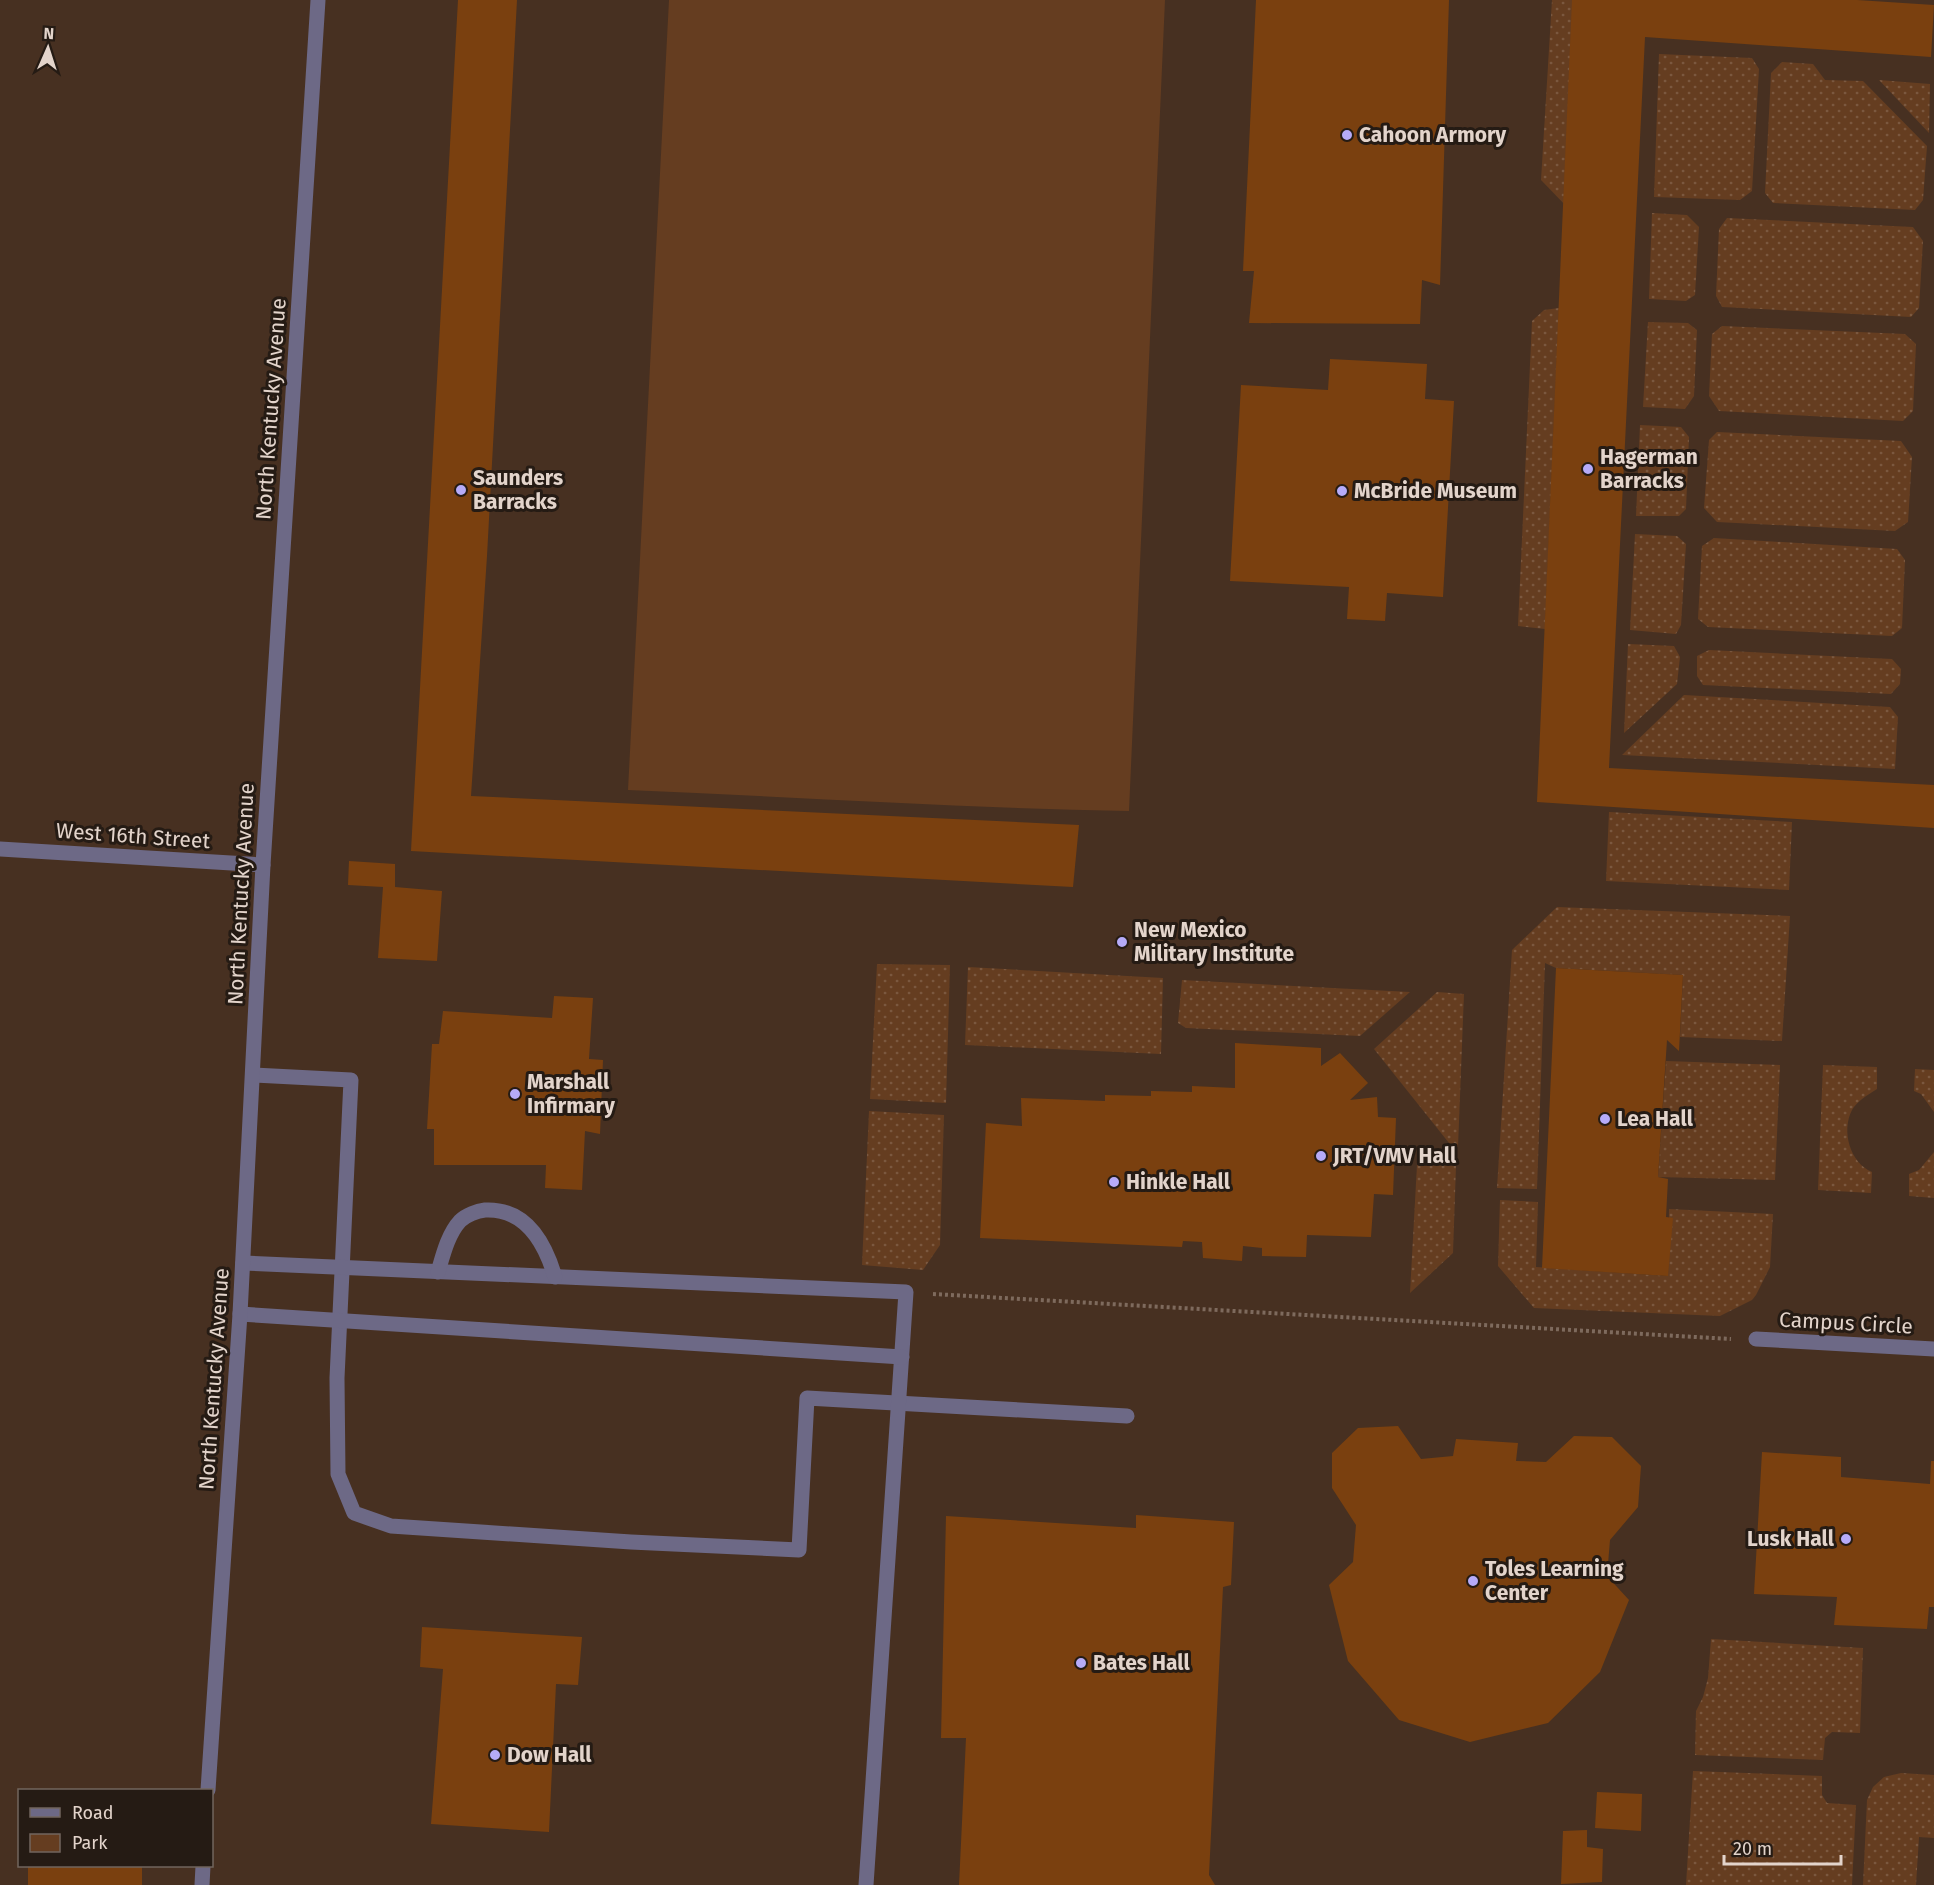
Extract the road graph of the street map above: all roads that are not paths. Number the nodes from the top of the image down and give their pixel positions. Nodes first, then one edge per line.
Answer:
1 (318, 0) edge
2 (0, 849) edge
3 (263, 865) junction
4 (253, 1075) junction
5 (243, 1263) junction
6 (343, 1267) junction
7 (438, 1272) junction
8 (555, 1277) junction
9 (240, 1314) junction
10 (340, 1321) junction
11 (1756, 1339) road end
12 (1934, 1349) edge
13 (902, 1358) junction
14 (899, 1403) junction
15 (1127, 1416) dead end
16 (208, 1789) edge
17 (203, 1867) edge
18 (202, 1885) edge
19 (866, 1885) edge

1 - 3 street, North Kentucky Avenue
2 - 3 street, West 16th Street
3 - 4 street, North Kentucky Avenue
4 - 5 street, North Kentucky Avenue
4 - 6 street
5 - 6 street
5 - 9 street, North Kentucky Avenue
6 - 7 street
6 - 10 street
7 - 8 street
7 - 8 street
8 - 13 street
9 - 10 street
9 - 16 street, North Kentucky Avenue
10 - 13 street
10 - 14 street
11 - 12 street, Campus Circle
13 - 14 street
14 - 15 street
14 - 19 street
17 - 18 street

